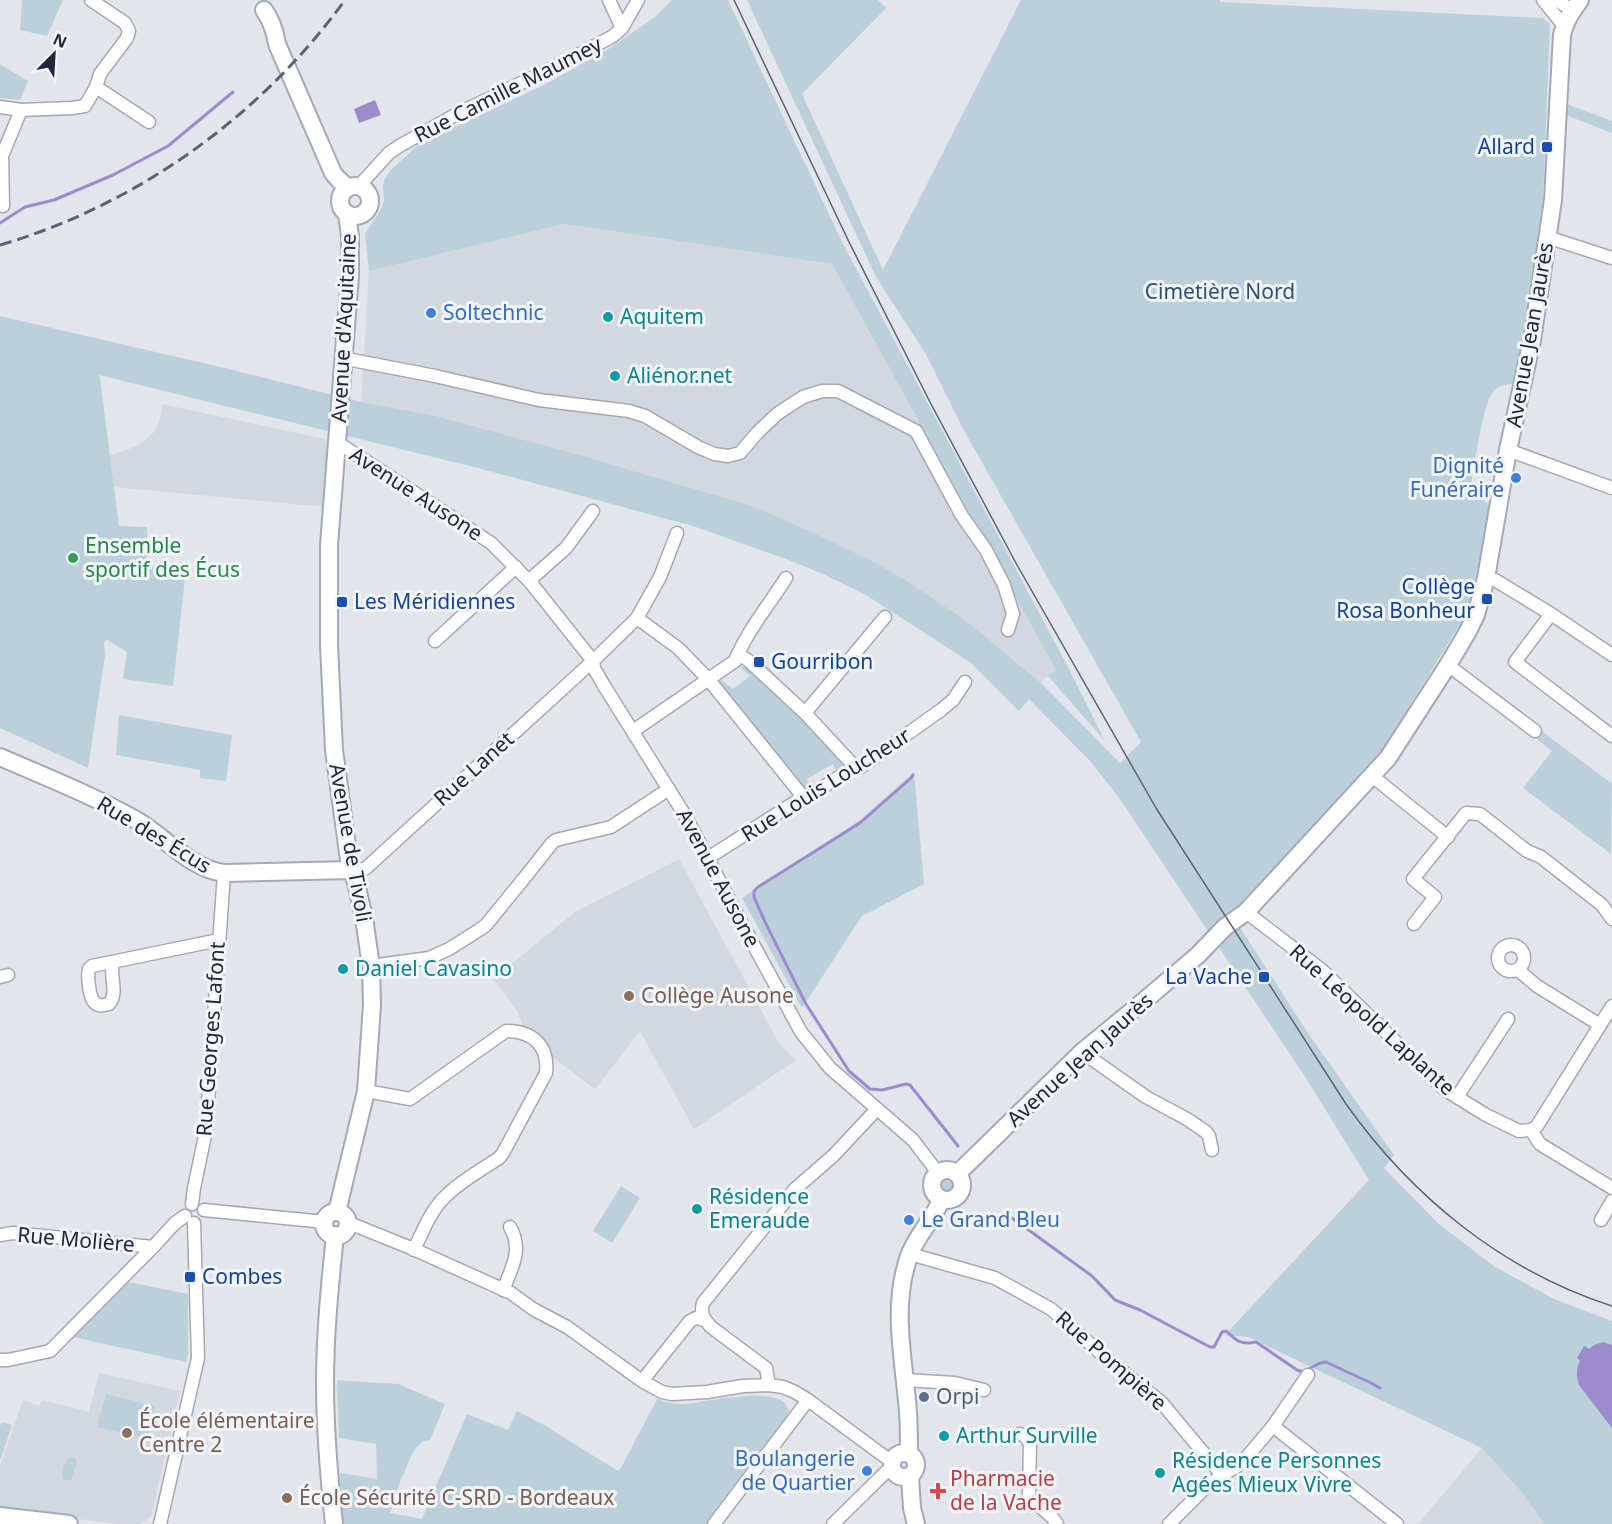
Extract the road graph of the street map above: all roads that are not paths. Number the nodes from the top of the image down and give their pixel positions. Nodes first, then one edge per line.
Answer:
1 (91, 0) edge
2 (609, 0) edge
3 (638, 0) edge
4 (1543, 0) edge
5 (1552, 0) edge
6 (263, 5) edge
7 (1572, 12) edge
8 (622, 28) junction
9 (96, 87) junction
10 (0, 107) edge
11 (21, 110) junction
12 (149, 122) dead end
13 (353, 191) junction
14 (3, 206) dead end
15 (354, 215) junction
16 (1547, 237) junction
17 (1612, 258) edge
18 (348, 356) junction
19 (349, 400) joint
20 (340, 444) junction
21 (1508, 450) junction
22 (1612, 488) edge
23 (593, 511) dead end
24 (677, 533) dead end
25 (516, 567) junction
26 (786, 578) dead end
27 (1485, 578) junction
28 (531, 583) junction
29 (1551, 614) junction
30 (885, 617) dead end
31 (637, 618) junction
32 (1008, 630) dead end
33 (435, 640) dead end
34 (738, 654) junction
35 (1612, 655) edge
36 (593, 661) junction
37 (1448, 665) junction
38 (709, 680) junction
39 (965, 682) dead end
40 (805, 713) junction
41 (633, 731) junction
42 (1535, 731) dead end
43 (1612, 736) edge
44 (0, 757) edge
45 (855, 767) junction
46 (1372, 776) junction
47 (669, 789) junction
48 (804, 798) junction
49 (1448, 837) junction
50 (708, 858) junction
51 (352, 870) junction
52 (224, 873) junction
53 (1246, 912) junction
54 (1612, 919) edge
55 (1414, 924) dead end
56 (219, 940) junction
57 (113, 963) dead end
58 (371, 966) junction
59 (1518, 970) dead end
60 (1612, 1006) edge
61 (1508, 1019) dead end
62 (1600, 1025) junction
63 (1082, 1052) junction
64 (366, 1091) junction
65 (1457, 1097) junction
66 (877, 1108) junction
67 (1531, 1130) junction
68 (1212, 1150) dead end
69 (938, 1173) junction
70 (957, 1174) junction
71 (1612, 1188) edge
72 (942, 1200) junction
73 (1612, 1201) edge
74 (192, 1204) junction
75 (204, 1210) junction
76 (189, 1219) junction
77 (1601, 1220) dead end
78 (336, 1224) junction
79 (510, 1227) dead end
80 (0, 1235) edge
81 (153, 1247) junction
82 (414, 1250) junction
83 (910, 1254) junction
84 (503, 1290) junction
85 (704, 1320) junction
86 (0, 1360) edge
87 (1308, 1375) dead end
88 (905, 1380) junction
89 (642, 1381) junction
90 (769, 1385) junction
91 (984, 1390) dead end
92 (808, 1400) junction
93 (1274, 1426) junction
94 (1020, 1434) dead end
95 (909, 1454) junction
96 (892, 1464) junction
97 (1222, 1474) junction
98 (910, 1476) junction
99 (10, 1519) edge
100 (69, 1524) edge
101 (160, 1524) edge
102 (334, 1524) edge
103 (714, 1524) edge
104 (833, 1524) edge
105 (916, 1524) edge
106 (1058, 1524) edge
107 (1169, 1524) edge
108 (1397, 1524) edge

1 - 9 street
2 - 8 street
3 - 8 street, Rue Camille Maumey
4 - 7 street
5 - 7 street
6 - 13 street
7 - 16 street, Avenue Jean Jaurès
8 - 13 street, Rue Camille Maumey
9 - 11 street
9 - 12 street
10 - 11 street
11 - 14 street
13 - 15 street
13 - 15 street
15 - 18 street, Avenue d'Aquitaine
16 - 17 street
16 - 21 street, Avenue Jean Jaurès
18 - 19 street, Avenue d'Aquitaine
18 - 20 street, Avenue d'Aquitaine
18 - 32 street
19 - 20 street, Avenue de Tivoli
20 - 25 street, Avenue Ausone
20 - 51 street, Avenue de Tivoli
21 - 22 street
21 - 27 street, Avenue Jean Jaurès
23 - 28 street
24 - 31 street, Rue Lanet
25 - 28 street, Avenue Ausone
25 - 33 street
26 - 34 street
27 - 29 street
27 - 37 street, Avenue Jean Jaurès
28 - 36 street, Avenue Ausone
29 - 35 street
29 - 43 street
30 - 40 street
31 - 36 street, Rue Lanet
31 - 38 street
34 - 38 street
34 - 40 street
36 - 41 street, Avenue Ausone
36 - 51 street, Rue Lanet
37 - 42 street
37 - 46 street, Avenue Jean Jaurès
38 - 41 street
38 - 48 street
39 - 45 street, Rue Louis Loucheur
40 - 45 street
41 - 47 street, Avenue Ausone
44 - 52 street, Rue des Écus
45 - 48 street, Rue Louis Loucheur
46 - 49 street
46 - 53 street, Avenue Jean Jaurès
47 - 50 street, Avenue Ausone
47 - 58 street
48 - 50 street, Rue Louis Loucheur
49 - 54 street
49 - 55 street
50 - 66 street, Avenue Ausone
51 - 52 street, Rue des Écus
51 - 58 street, Avenue de Tivoli
52 - 56 street, Rue Georges Lafont
53 - 63 street, Avenue Jean Jaurès
53 - 65 street, Rue Léopold Laplante
56 - 57 street
56 - 74 street, Rue Georges Lafont
58 - 64 street, Avenue de Tivoli
59 - 62 street
60 - 62 street
61 - 65 street
62 - 67 street
63 - 68 street
63 - 70 street, Avenue Jean Jaurès
64 - 78 street, Avenue de Tivoli
64 - 82 street
65 - 67 street, Rue Léopold Laplante
66 - 69 street, Avenue Ausone
66 - 85 street
67 - 71 street
69 - 70 street
69 - 72 street
70 - 72 street
72 - 83 street
73 - 77 street
74 - 75 street
74 - 76 street
75 - 76 street
75 - 78 street
76 - 81 street
76 - 101 street
78 - 82 street
78 - 102 street, Avenue de Tivoli
79 - 84 street
80 - 81 street, Rue Molière
81 - 86 street
82 - 84 street
83 - 88 street
83 - 97 street, Rue Pompière
84 - 89 street
85 - 89 street
85 - 90 street
87 - 93 street
88 - 91 street
88 - 95 street
89 - 90 street
90 - 92 street
92 - 96 street
92 - 103 street
93 - 97 street
93 - 108 street
94 - 106 street
95 - 96 street
95 - 98 street
96 - 98 street
96 - 104 street
97 - 107 street
98 - 105 street
99 - 100 street

